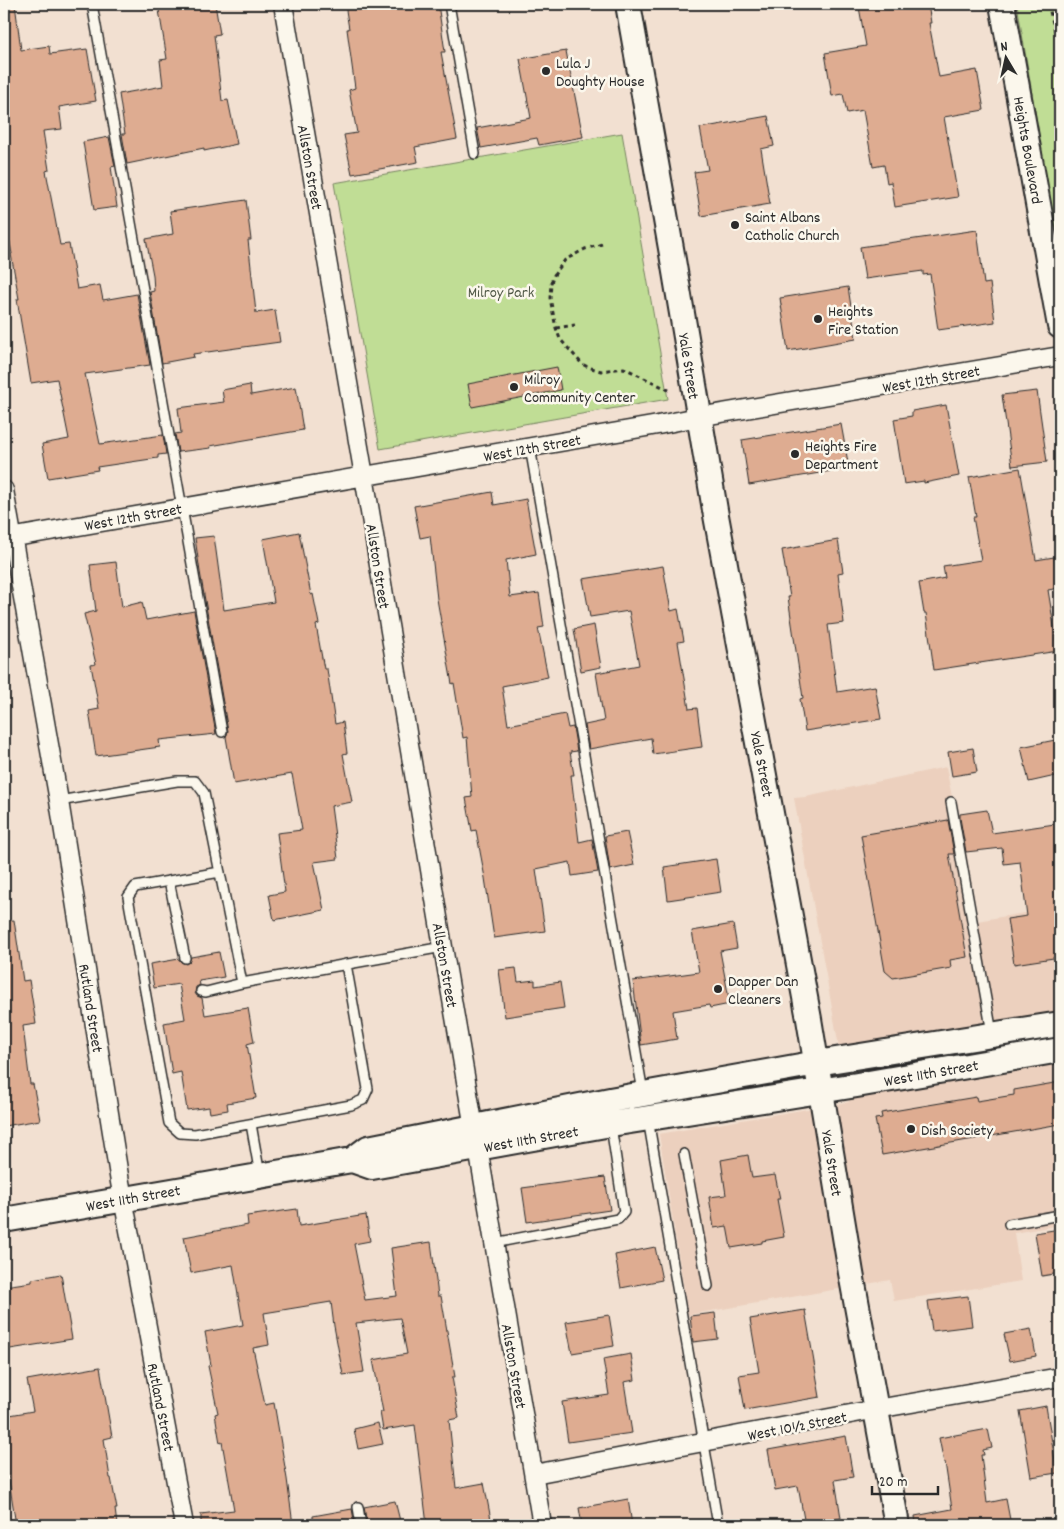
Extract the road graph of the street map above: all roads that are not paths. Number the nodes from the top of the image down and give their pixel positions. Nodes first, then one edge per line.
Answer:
1 (92, 4) edge
2 (283, 4) edge
3 (449, 4) edge
4 (628, 4) edge
5 (1002, 4) edge
6 (475, 154) dead end
7 (1060, 326) edge
8 (1060, 356) edge
9 (698, 417) junction
10 (530, 447) junction
11 (364, 476) junction
12 (4, 490) edge
13 (182, 508) junction
14 (8, 538) edge
15 (222, 732) dead end
16 (59, 801) junction
17 (951, 802) dead end
18 (220, 872) junction
19 (169, 881) junction
20 (443, 947) junction
21 (185, 958) dead end
22 (346, 964) junction
23 (242, 983) junction
24 (201, 991) dead end
25 (1060, 1024) edge
26 (992, 1035) junction
27 (1060, 1050) edge
28 (817, 1063) junction
29 (821, 1090) junction
30 (643, 1094) junction
31 (648, 1118) junction
32 (252, 1124) junction
33 (611, 1124) junction
34 (476, 1138) junction
35 (684, 1154) dead end
36 (260, 1175) junction
37 (123, 1200) junction
38 (1060, 1215) edge
39 (4, 1220) edge
40 (1009, 1224) dead end
41 (494, 1243) junction
42 (708, 1286) dead end
43 (1060, 1378) edge
44 (877, 1409) junction
45 (704, 1442) junction
46 (534, 1474) junction
47 (358, 1507) dead end
48 (184, 1525) edge
49 (361, 1525) edge
50 (542, 1525) edge
51 (718, 1525) edge
52 (897, 1525) edge

1 - 13 lane
2 - 11 street, Allston Street
3 - 6 lane
4 - 9 main road, Yale Street
5 - 7 main road, Heights Boulevard
8 - 9 street, West 12th Street
9 - 10 street, West 12th Street
9 - 28 main road, Yale Street
10 - 11 street, West 12th Street
10 - 30 lane
11 - 13 street, West 12th Street
11 - 20 street, Allston Street
12 - 14 street, Rutland Street
13 - 14 street, West 12th Street
13 - 15 lane
14 - 16 street, Rutland Street
16 - 18 lane
16 - 37 street, Rutland Street
17 - 26 lane
18 - 19 lane
18 - 23 lane
19 - 21 lane
19 - 32 lane
20 - 22 lane
20 - 34 street, Allston Street
22 - 23 lane
22 - 32 lane
23 - 24 lane
25 - 26 main road, West 11th Street
26 - 28 main road, West 11th Street
27 - 29 main road, West 11th Street
28 - 29 main road, Yale Street
28 - 30 main road, West 11th Street
29 - 31 main road, West 11th Street
29 - 44 main road, Yale Street
30 - 34 main road, West 11th Street
31 - 33 main road, West 11th Street
31 - 45 lane
32 - 36 lane
33 - 34 main road, West 11th Street
33 - 41 lane
34 - 36 main road, West 11th Street
34 - 41 street, Allston Street
35 - 42 lane
36 - 37 main road, West 11th Street
37 - 39 main road, West 11th Street
37 - 48 street, Rutland Street
38 - 40 lane
41 - 46 street, Allston Street
43 - 44 street, West 10½ Street
44 - 45 street, West 10½ Street
44 - 52 main road, Yale Street
45 - 46 street, West 10½ Street
45 - 51 lane
46 - 50 street, Allston Street
47 - 49 lane

